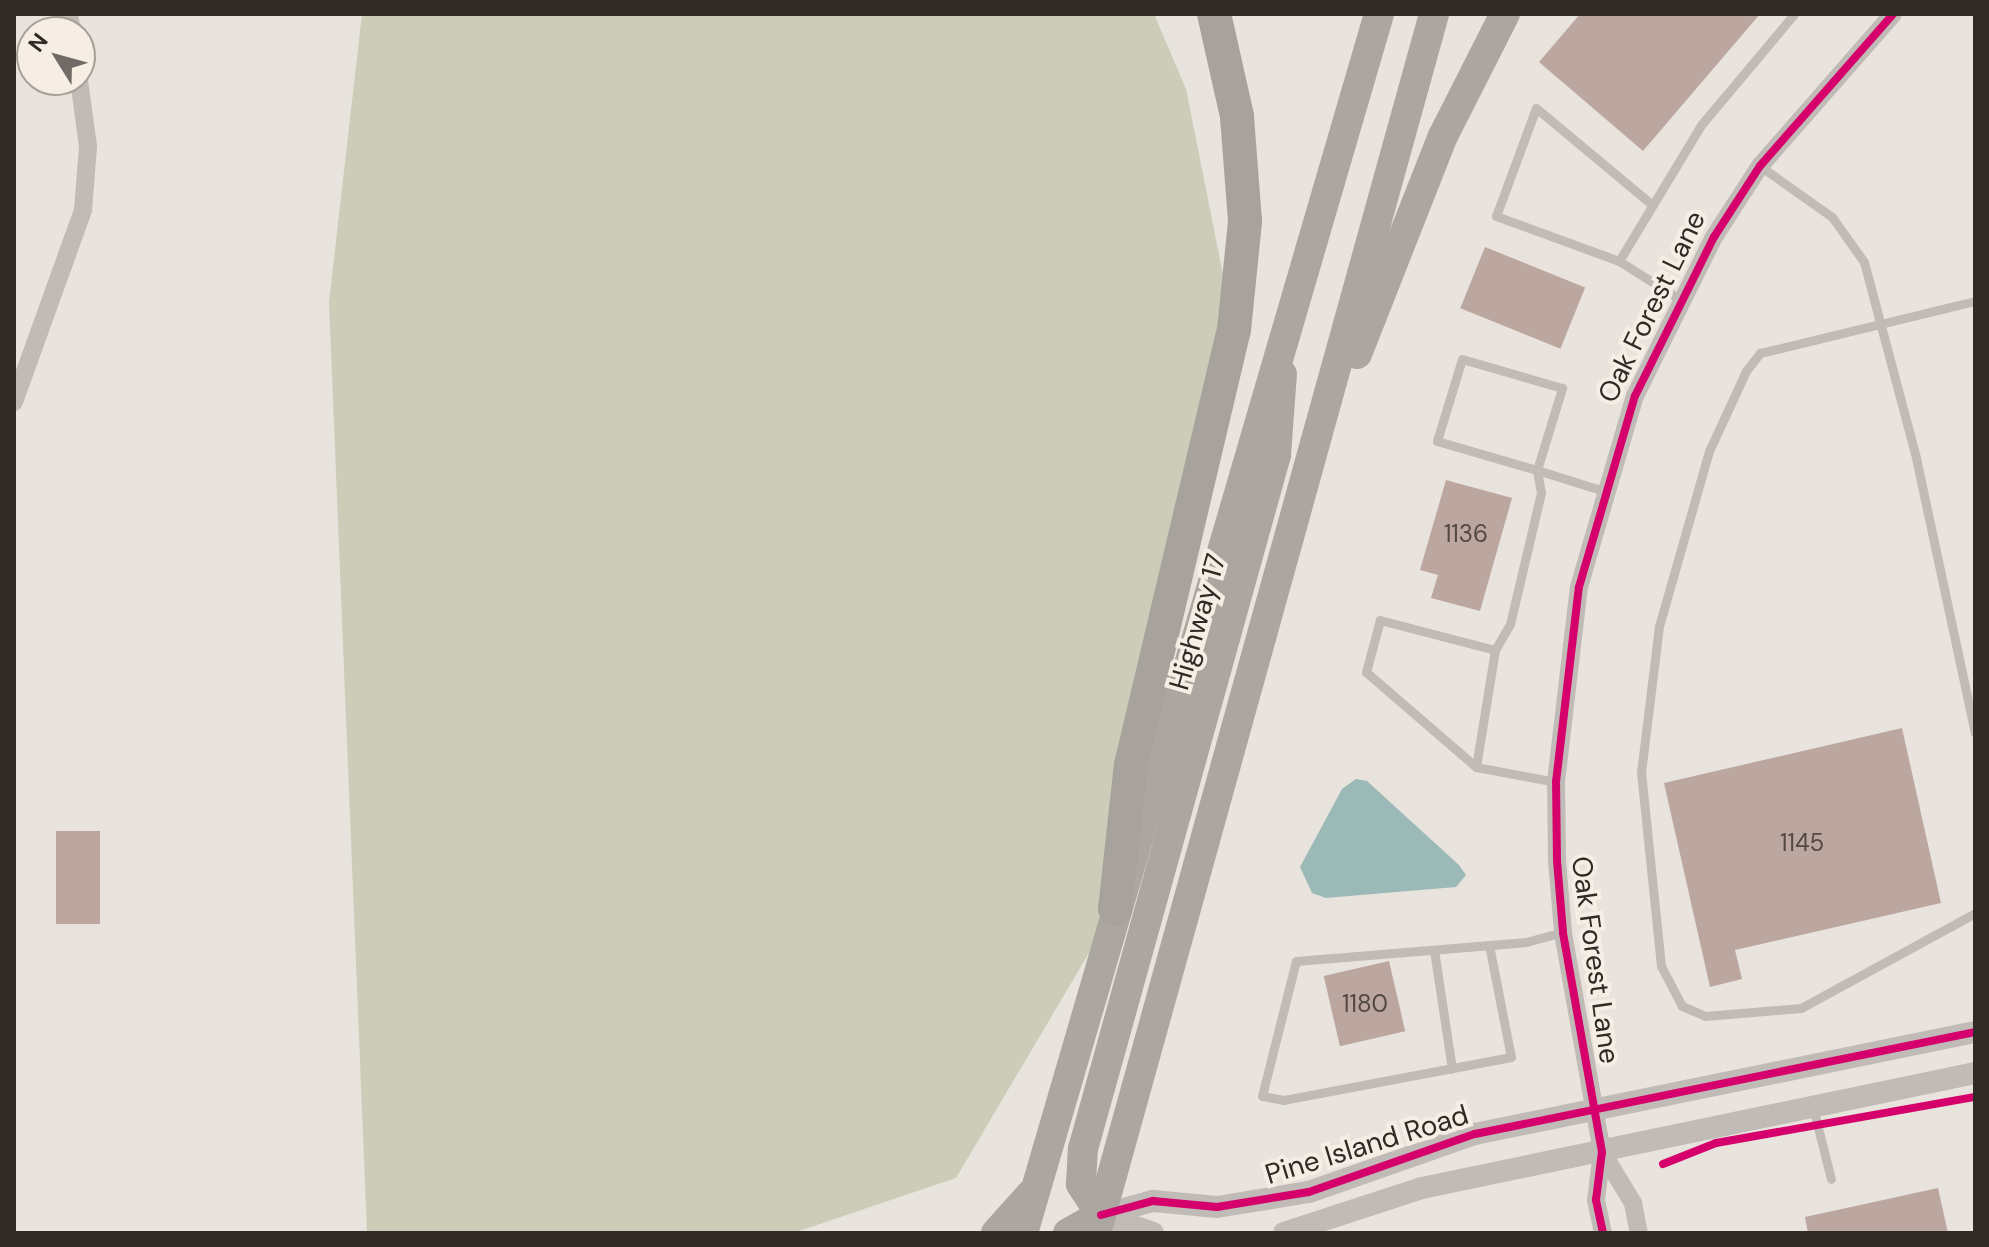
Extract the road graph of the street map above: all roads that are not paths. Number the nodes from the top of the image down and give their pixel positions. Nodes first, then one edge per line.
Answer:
1 (1214, 14) edge
2 (1379, 14) edge
3 (1434, 14) edge
4 (1505, 14) edge
5 (1794, 14) edge
6 (1884, 17) edge
7 (81, 96) edge
8 (1760, 166) junction
9 (1650, 203) junction
10 (1619, 261) junction
11 (1681, 300) junction
12 (1975, 301) edge
13 (1286, 316) junction
14 (1875, 321) junction
15 (15, 395) edge
16 (1537, 470) junction
17 (1604, 491) junction
18 (1299, 501) junction
19 (1495, 650) junction
20 (1975, 733) edge
21 (1476, 767) junction
22 (1556, 782) junction
23 (1115, 909) junction
24 (1975, 913) edge
25 (1563, 932) junction
26 (1489, 945) junction
27 (1434, 950) junction
28 (1975, 1032) edge
29 (1452, 1069) junction
30 (1975, 1073) edge
31 (1813, 1107) junction
32 (1594, 1112) junction
33 (1602, 1152) junction
34 (1831, 1179) dead end
35 (1036, 1190) junction
36 (1098, 1224) edge
37 (996, 1233) edge
38 (1023, 1233) edge
39 (1068, 1233) edge
40 (1153, 1233) edge
41 (1284, 1233) edge
42 (1603, 1233) edge
43 (1639, 1233) edge

1 - 23 highway
2 - 13 highway, Highway 17
3 - 18 highway
4 - 18 highway
5 - 9 lane
6 - 8 street, Oak Forest Lane
7 - 15 street
8 - 11 street, Oak Forest Lane
8 - 14 lane
9 - 10 lane
9 - 10 lane
10 - 11 lane
11 - 17 street, Oak Forest Lane
12 - 14 lane
13 - 23 highway, Highway 17
13 - 36 highway
14 - 20 lane
14 - 24 lane
16 - 16 lane
16 - 17 lane
16 - 19 lane
17 - 22 street, Oak Forest Lane
18 - 36 highway
19 - 21 lane
19 - 21 lane
21 - 22 lane
22 - 25 street, Oak Forest Lane
23 - 35 highway, Highway 17
25 - 26 lane
25 - 32 street, Oak Forest Lane
26 - 27 lane
26 - 29 lane
27 - 29 lane
27 - 29 lane
28 - 32 street, Pine Island Road
30 - 31 street, Pine Island Road
31 - 33 street, Pine Island Road
31 - 34 lane
32 - 33 street, Oak Forest Lane
32 - 36 street, Pine Island Road
33 - 41 street, Pine Island Road
33 - 42 street, Oak Forest Lane
33 - 43 street, Oak Forest Lane
35 - 37 highway
35 - 38 highway, Highway 17
36 - 39 highway
36 - 40 street

